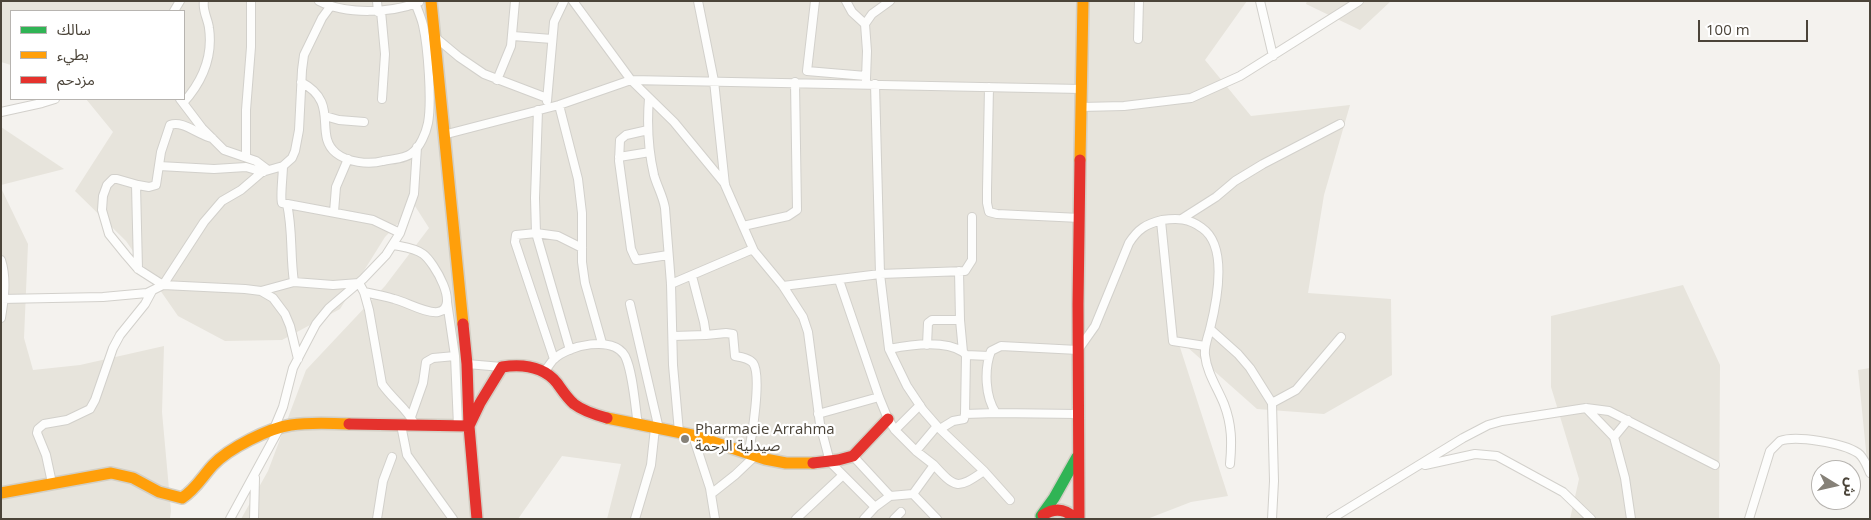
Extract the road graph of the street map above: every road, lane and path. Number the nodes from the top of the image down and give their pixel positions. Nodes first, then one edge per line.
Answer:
1 (204, 1) edge
2 (251, 1) edge
3 (319, 1) edge
4 (377, 1) edge
5 (431, 1) edge
6 (515, 1) edge
7 (564, 1) edge
8 (573, 1) edge
9 (698, 1) edge
10 (815, 1) edge
11 (846, 1) edge
12 (890, 1) edge
13 (1083, 1) edge
14 (1139, 1) edge
15 (1260, 1) edge
16 (1359, 1) edge
17 (418, 2) edge
18 (330, 7) junction
19 (380, 11) junction
20 (865, 24) junction
21 (513, 36) junction
22 (434, 38) junction
23 (1138, 39) dead end
24 (552, 40) junction
25 (1273, 56) junction
26 (497, 80) junction
27 (631, 80) junction
28 (866, 80) junction
29 (714, 81) junction
30 (301, 82) junction
31 (795, 82) junction
32 (875, 84) junction
33 (989, 87) junction
34 (1081, 89) junction
35 (185, 98) edge
36 (547, 98) junction
37 (649, 98) junction
38 (382, 99) dead end
39 (52, 100) edge
40 (182, 101) edge
41 (559, 104) junction
42 (548, 108) junction
43 (1081, 108) junction
44 (538, 110) junction
45 (1, 112) edge
46 (325, 116) junction
47 (364, 122) dead end
48 (1340, 124) dead end
49 (648, 130) junction
50 (443, 135) junction
51 (212, 138) junction
52 (418, 147) junction
53 (650, 152) junction
54 (246, 157) junction
55 (619, 157) junction
56 (348, 159) junction
57 (159, 166) junction
58 (283, 166) junction
59 (266, 171) junction
60 (136, 185) junction
61 (725, 185) junction
62 (287, 204) junction
63 (334, 212) junction
64 (972, 217) dead end
65 (1080, 218) junction
66 (1183, 218) junction
67 (1161, 221) junction
68 (743, 226) junction
69 (400, 233) junction
70 (536, 234) junction
71 (394, 245) junction
72 (582, 248) junction
73 (753, 249) junction
74 (668, 255) junction
75 (1, 260) edge
76 (138, 269) junction
77 (959, 271) junction
78 (880, 274) junction
79 (692, 276) junction
80 (839, 280) junction
81 (294, 282) junction
82 (359, 283) junction
83 (671, 284) junction
84 (163, 285) junction
85 (783, 286) junction
86 (152, 291) junction
87 (261, 292) junction
88 (364, 292) junction
89 (3, 299) edge
90 (447, 302) junction
91 (630, 304) dead end
92 (1, 318) edge
93 (960, 320) junction
94 (1210, 329) junction
95 (706, 334) junction
96 (673, 336) junction
97 (1341, 337) dead end
98 (602, 343) junction
99 (927, 345) junction
100 (1205, 346) junction
101 (889, 349) junction
102 (570, 350) junction
103 (1078, 350) junction
104 (965, 354) junction
105 (455, 356) junction
106 (989, 356) junction
107 (298, 359) junction
108 (554, 359) junction
109 (468, 364) junction
110 (502, 367) junction
111 (545, 371) junction
112 (879, 397) junction
113 (1272, 403) junction
114 (920, 405) junction
115 (1586, 408) junction
116 (996, 413) junction
117 (818, 414) junction
118 (965, 414) junction
119 (1078, 414) junction
120 (888, 419) junction
121 (1628, 420) junction
122 (413, 421) junction
123 (401, 425) junction
124 (638, 425) junction
125 (464, 426) junction
126 (939, 428) junction
127 (657, 429) junction
128 (276, 430) junction
129 (895, 430) junction
130 (679, 432) junction
131 (693, 436) junction
132 (1614, 437) junction
133 (916, 451) junction
134 (751, 454) junction
135 (853, 456) junction
136 (1077, 456) junction
137 (392, 457) dead end
138 (830, 462) junction
139 (1230, 464) dead end
140 (934, 465) junction
141 (1715, 465) dead end
142 (1418, 466) junction
143 (984, 470) junction
144 (1870, 473) edge
145 (255, 475) junction
146 (843, 475) junction
147 (52, 483) junction
148 (1, 493) edge
149 (711, 494) junction
150 (913, 494) junction
151 (890, 496) junction
152 (1010, 500) dead end
153 (875, 507) junction
154 (901, 512) dead end
155 (1040, 518) edge
156 (230, 519) edge
157 (254, 519) edge
158 (377, 519) edge
159 (453, 519) edge
160 (476, 519) edge
161 (635, 519) edge
162 (715, 519) edge
163 (796, 519) edge
164 (864, 519) edge
165 (894, 519) edge
166 (936, 519) edge
167 (1077, 519) edge
168 (1272, 519) edge
169 (1331, 519) edge
170 (1591, 519) edge
171 (1631, 519) edge
172 (1750, 519) edge

1 - 35 street
2 - 54 street
3 - 18 street
4 - 19 street
5 - 22 street
6 - 21 street
7 - 24 street
8 - 27 street
9 - 29 street
10 - 28 street
11 - 20 street
12 - 20 street
13 - 34 street
14 - 23 street
15 - 25 street
16 - 25 street
17 - 19 street
17 - 52 street
18 - 19 street
18 - 30 street
19 - 38 street
20 - 28 street
21 - 24 street
21 - 26 street
22 - 26 street
22 - 50 street
24 - 36 street
25 - 43 street
26 - 36 street
27 - 29 street
27 - 37 street
27 - 41 street
28 - 31 street
28 - 32 street
29 - 31 street
29 - 61 street
30 - 46 street
30 - 58 street
31 - 68 street
32 - 33 street
32 - 78 street
33 - 34 street
33 - 65 street
34 - 43 street
36 - 42 street
37 - 49 street
37 - 61 street
39 - 45 street
40 - 51 street
41 - 42 street
41 - 72 street
42 - 44 street
43 - 65 street
44 - 50 street
44 - 70 street
46 - 47 street
46 - 56 street
48 - 66 street
49 - 53 street
49 - 55 street
50 - 109 street
51 - 54 street
51 - 57 street
52 - 56 street
52 - 69 street
53 - 55 street
53 - 74 street
54 - 59 street
55 - 74 street
56 - 63 street
57 - 59 street
57 - 60 street
58 - 59 street
58 - 62 street
59 - 84 street
60 - 76 street
60 - 76 street
61 - 68 street
62 - 63 street
62 - 81 street
63 - 69 street
64 - 77 street
65 - 103 street
66 - 67 street
66 - 94 street
67 - 100 street
67 - 103 street
68 - 73 street
69 - 71 street
70 - 72 street
70 - 102 street
70 - 108 street
71 - 82 street
71 - 90 street
72 - 98 street
73 - 79 street
73 - 85 street
74 - 83 street
75 - 89 street
76 - 84 street
77 - 78 street
77 - 93 street
78 - 80 street
78 - 101 street
79 - 83 street
79 - 95 street
80 - 85 street
80 - 112 street
81 - 82 street
81 - 87 street
82 - 88 street
82 - 107 street
83 - 96 street
84 - 86 street
84 - 87 street
85 - 117 street
86 - 89 street
86 - 147 street
87 - 107 street
88 - 90 street
88 - 122 street
89 - 92 street
90 - 105 street
91 - 127 street
93 - 99 street
93 - 104 street
94 - 100 street
94 - 113 street
95 - 96 street
95 - 134 street
96 - 130 street
97 - 113 street
98 - 102 street
98 - 124 street
99 - 101 street
99 - 104 street
100 - 139 street
101 - 114 street
102 - 108 street
103 - 106 street
103 - 119 street
104 - 106 street
104 - 118 street
105 - 122 street
105 - 125 street
106 - 116 street
107 - 128 street
108 - 111 street
109 - 110 street
109 - 125 street
110 - 111 street
110 - 125 street
111 - 124 street
112 - 117 street
112 - 120 street
113 - 168 street
114 - 126 street
114 - 129 street
115 - 121 street
115 - 132 street
115 - 142 street
116 - 118 street
116 - 119 street
117 - 138 street
118 - 126 street
119 - 136 street
120 - 129 street
120 - 135 street
121 - 132 street
121 - 141 street
122 - 123 street
122 - 125 street
123 - 128 street
123 - 159 street
124 - 127 street
125 - 160 street
126 - 133 street
126 - 143 street
127 - 130 street
127 - 161 street
128 - 145 street
128 - 147 street
129 - 133 street
130 - 131 street
131 - 134 street
131 - 149 street
132 - 171 street
133 - 140 street
134 - 138 street
134 - 149 street
135 - 138 street
135 - 151 street
136 - 155 street
136 - 167 street
137 - 158 street
138 - 146 street
140 - 143 street
140 - 150 street
142 - 169 street
142 - 170 street
143 - 152 street
144 - 172 street
145 - 156 street
145 - 157 street
146 - 153 street
146 - 163 street
147 - 148 street
149 - 162 street
150 - 151 street
150 - 166 street
151 - 153 street
153 - 164 street
154 - 165 street
155 - 167 street

